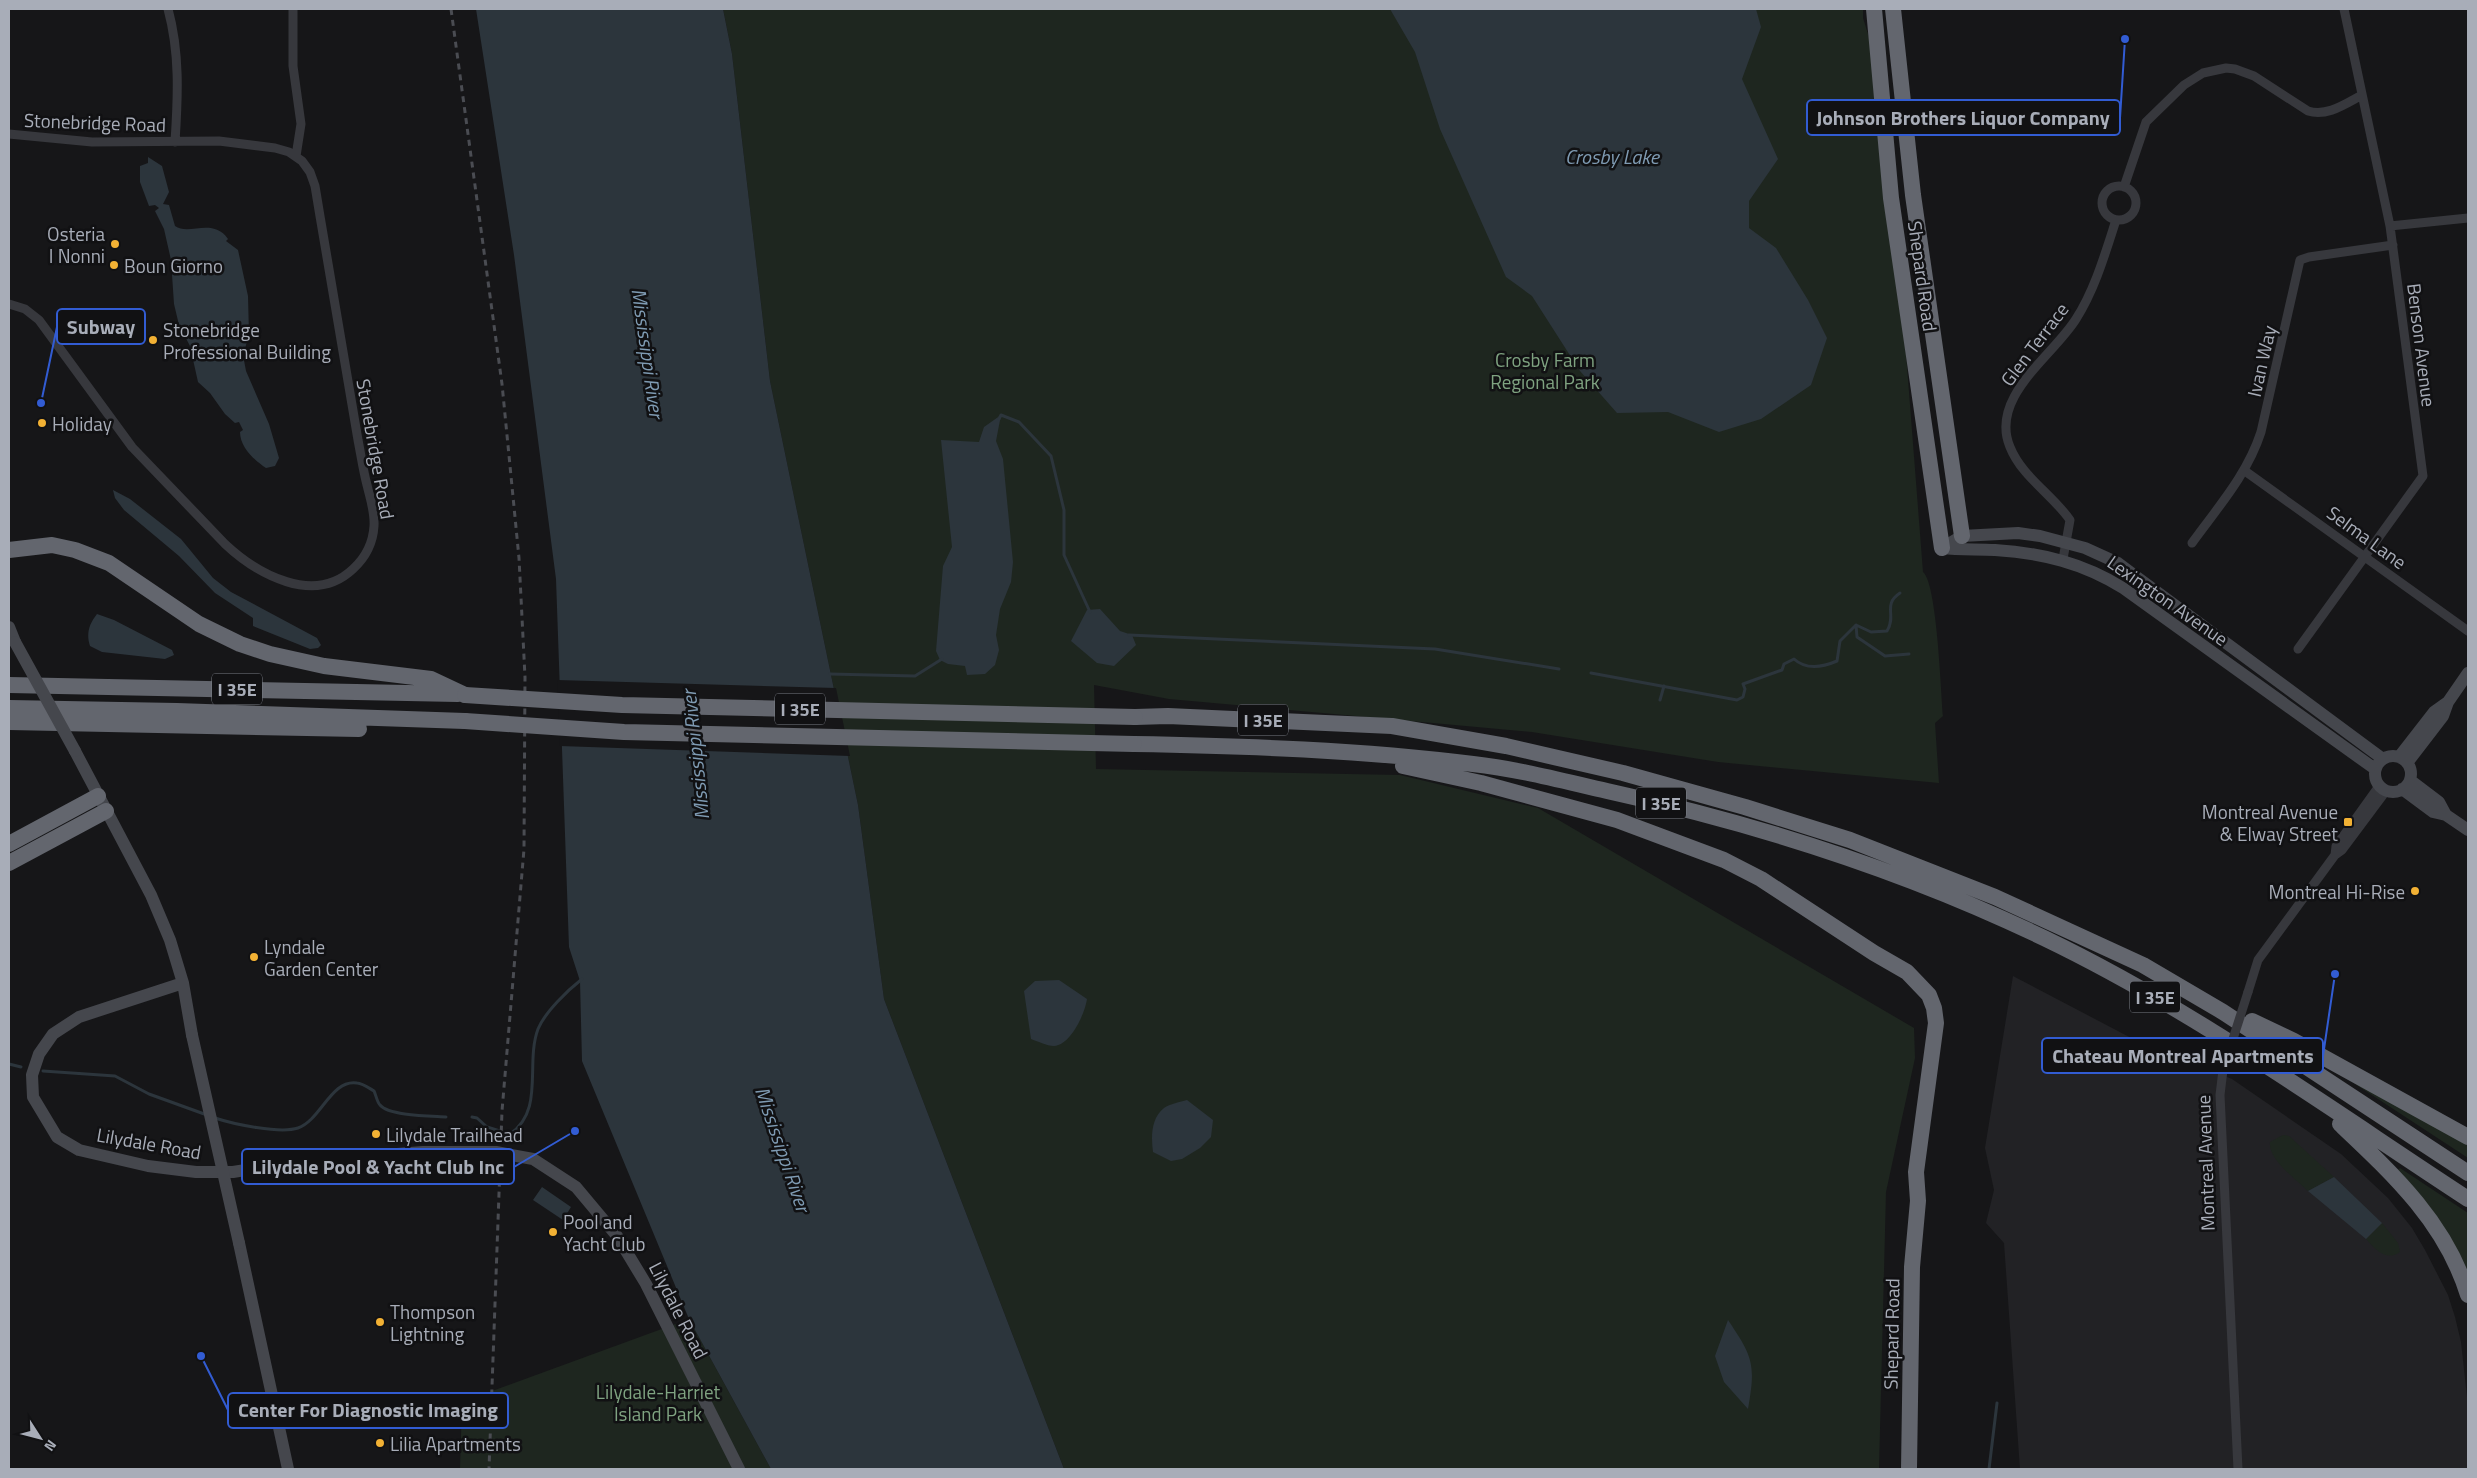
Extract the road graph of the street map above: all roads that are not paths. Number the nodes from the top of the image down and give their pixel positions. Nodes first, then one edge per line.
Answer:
1 (168, 9) edge
2 (293, 9) edge
3 (1874, 9) edge
4 (1893, 9) edge
5 (2344, 9) edge
6 (2362, 95) junction
7 (9, 134) edge
8 (175, 142) junction
9 (296, 156) junction
10 (2124, 187) junction
11 (2468, 218) edge
12 (2116, 220) junction
13 (2390, 226) junction
14 (2393, 245) junction
15 (9, 304) edge
16 (2245, 470) junction
17 (1962, 536) junction
18 (2067, 542) junction
19 (2192, 543) dead end
20 (1942, 548) junction
21 (9, 550) edge
22 (2366, 556) junction
23 (2063, 559) junction
24 (9, 627) edge
25 (2468, 631) edge
26 (2298, 649) dead end
27 (2468, 673) edge
28 (9, 685) edge
29 (465, 694) junction
30 (9, 708) edge
31 (445, 720) junction
32 (9, 722) edge
33 (1362, 754) junction
34 (2403, 760) junction
35 (2379, 764) junction
36 (2406, 785) junction
37 (2382, 788) junction
38 (98, 796) junction
39 (106, 810) junction
40 (2468, 830) edge
41 (9, 844) edge
42 (9, 863) edge
43 (2169, 981) junction
44 (183, 983) junction
45 (2307, 1094) junction
46 (2468, 1137) edge
47 (2468, 1173) edge
48 (2468, 1199) edge
49 (2468, 1295) edge
50 (288, 1469) edge
51 (739, 1469) edge
52 (1909, 1469) edge
53 (2238, 1469) edge

1 - 8 street
2 - 9 street
3 - 20 highway, Shepard Road
4 - 17 highway, Shepard Road
5 - 6 street, Benson Avenue
6 - 10 street
6 - 13 street, Benson Avenue
7 - 8 street, Stonebridge Road
8 - 9 street, Stonebridge Road
9 - 15 street, Stonebridge Road
10 - 12 street
10 - 12 street
11 - 13 street
12 - 18 street, Glen Terrace
13 - 14 street, Benson Avenue
14 - 16 street, Ivan Way
14 - 22 street, Benson Avenue
16 - 19 street, Ivan Way
16 - 22 street, Selma Lane
17 - 18 street, Lexington Avenue
17 - 20 street, Lexington Avenue
18 - 23 street, Glen Terrace
18 - 35 street, Lexington Avenue
20 - 23 street, Lexington Avenue
21 - 29 highway
22 - 25 street, Selma Lane
22 - 26 street, Benson Avenue
23 - 35 street, Lexington Avenue
24 - 38 street, bridge
27 - 34 street
28 - 29 highway, I 35E
29 - 43 highway, I 35E, bridge
30 - 31 highway, I 35E
31 - 32 highway
31 - 33 highway, I 35E, bridge
33 - 45 highway, I 35E
33 - 52 highway, Shepard Road
34 - 35 street
34 - 36 street
35 - 37 street
36 - 37 street
36 - 40 street
37 - 53 street, Montreal Avenue, bridge
38 - 39 street
38 - 41 highway
39 - 42 highway
39 - 44 street
43 - 46 highway
43 - 47 highway, I 35E
44 - 50 street, bridge
44 - 51 street, Lilydale Road
45 - 48 highway, I 35E
45 - 49 highway

